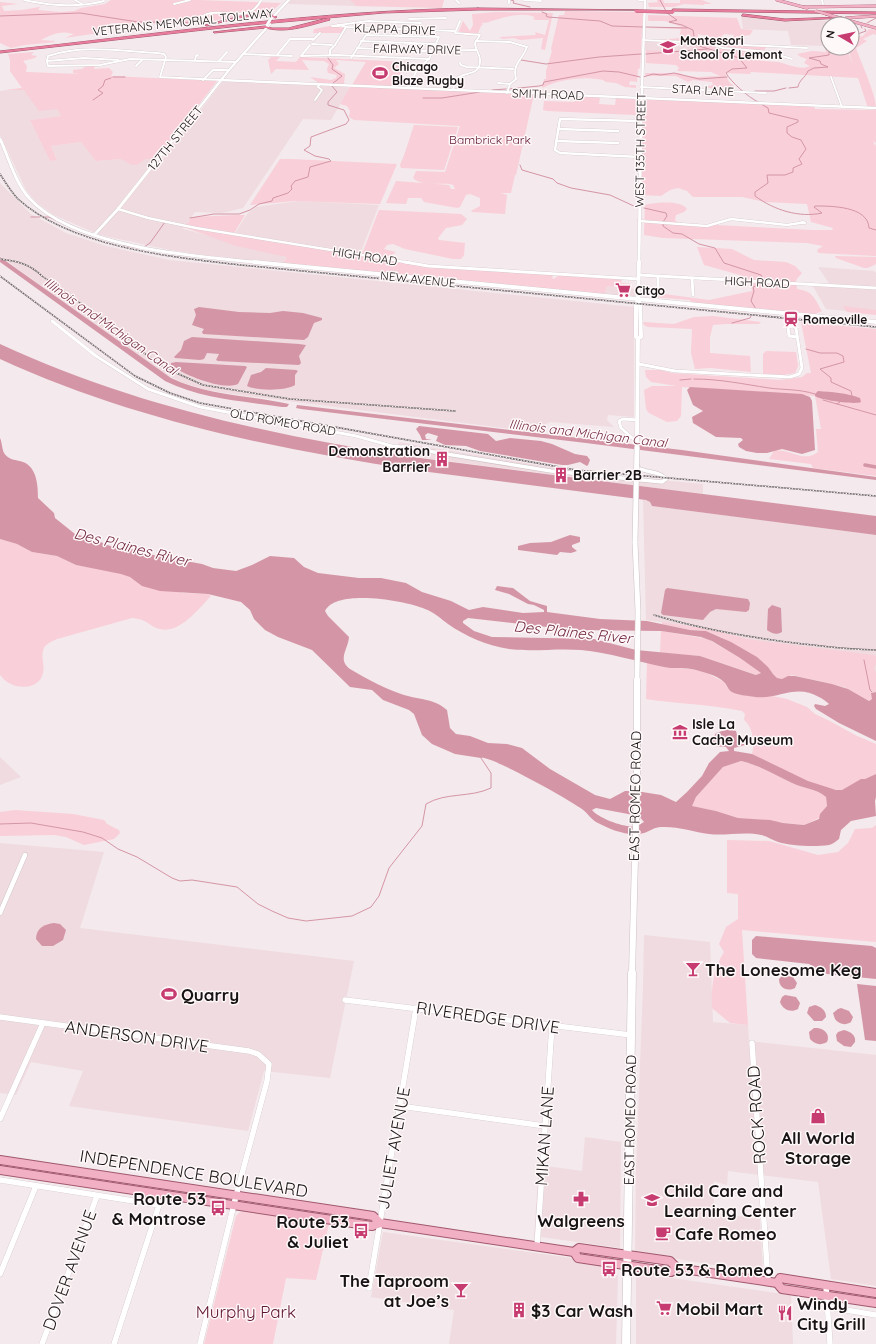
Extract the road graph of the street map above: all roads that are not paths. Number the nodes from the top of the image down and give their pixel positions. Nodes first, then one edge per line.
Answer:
1 (26, 0) edge
2 (75, 0) edge
3 (104, 0) edge
4 (190, 0) edge
5 (262, 0) edge
6 (289, 0) edge
7 (456, 0) edge
8 (510, 0) edge
9 (524, 0) edge
10 (541, 0) edge
11 (640, 0) edge
12 (645, 0) edge
13 (773, 0) edge
14 (777, 0) edge
15 (822, 0) edge
16 (459, 3) dead end
17 (509, 3) dead end
18 (82, 4) junction
19 (174, 4) dead end
20 (540, 4) dead end
21 (824, 4) dead end
22 (790, 5) junction
23 (876, 6) edge
24 (801, 7) junction
25 (787, 8) junction
26 (637, 10) junction
27 (673, 11) junction
28 (385, 12) junction
29 (411, 12) junction
30 (876, 14) edge
31 (278, 16) junction
32 (833, 16) edge
33 (835, 16) edge
34 (860, 16) edge
35 (423, 18) junction
36 (446, 18) dead end
37 (409, 19) dead end
38 (820, 19) edge
39 (460, 21) dead end
40 (421, 23) junction
41 (860, 23) edge
42 (194, 24) dead end
43 (860, 24) edge
44 (266, 27) junction
45 (346, 27) junction
46 (876, 28) edge
47 (386, 29) junction
48 (417, 30) junction
49 (454, 31) dead end
50 (205, 33) dead end
51 (212, 33) dead end
52 (320, 33) dead end
53 (382, 35) junction
54 (707, 38) dead end
55 (314, 39) junction
56 (643, 40) junction
57 (101, 41) junction
58 (362, 41) junction
59 (476, 41) junction
60 (710, 43) junction
61 (311, 44) junction
62 (436, 44) junction
63 (75, 45) junction
64 (334, 45) junction
65 (357, 48) junction
66 (807, 48) dead end
67 (21, 50) junction
68 (433, 50) junction
69 (476, 50) junction
70 (103, 51) junction
71 (227, 52) dead end
72 (0, 53) edge
73 (243, 54) junction
74 (198, 55) dead end
75 (270, 55) junction
76 (277, 55) junction
77 (330, 55) junction
78 (292, 56) junction
79 (301, 56) junction
80 (353, 56) junction
81 (95, 58) junction
82 (351, 58) dead end
83 (429, 59) junction
84 (792, 59) dead end
85 (119, 60) junction
86 (143, 60) junction
87 (195, 60) junction
88 (47, 61) junction
89 (165, 61) junction
90 (219, 61) junction
91 (236, 62) junction
92 (460, 63) dead end
93 (136, 66) dead end
94 (479, 67) junction
95 (513, 69) junction
96 (229, 70) junction
97 (831, 77) dead end
98 (203, 80) junction
99 (221, 80) junction
100 (498, 83) dead end
101 (510, 84) junction
102 (319, 85) junction
103 (641, 87) junction
104 (408, 88) junction
105 (453, 90) junction
106 (507, 92) junction
107 (766, 92) dead end
108 (641, 98) junction
109 (315, 100) dead end
110 (842, 107) junction
111 (876, 108) edge
112 (640, 121) junction
113 (558, 129) junction
114 (618, 131) dead end
115 (0, 139) edge
116 (556, 140) junction
117 (618, 143) dead end
118 (640, 157) junction
119 (118, 209) junction
120 (639, 221) junction
121 (800, 223) dead end
122 (95, 234) junction
123 (658, 276) junction
124 (639, 277) junction
125 (692, 278) junction
126 (876, 288) edge
127 (658, 291) dead end
128 (693, 295) dead end
129 (638, 300) junction
130 (52, 321) dead end
131 (876, 322) edge
132 (797, 337) dead end
133 (639, 364) junction
134 (638, 420) junction
135 (25, 854) dead end
136 (0, 913) edge
137 (345, 1000) dead end
138 (416, 1008) junction
139 (0, 1017) edge
140 (43, 1024) junction
141 (552, 1026) junction
142 (631, 1035) junction
143 (752, 1043) dead end
144 (400, 1106) junction
145 (0, 1119) edge
146 (545, 1126) junction
147 (0, 1160) edge
148 (0, 1170) edge
149 (0, 1180) edge
150 (36, 1186) junction
151 (97, 1196) junction
152 (236, 1196) junction
153 (233, 1205) junction
154 (380, 1223) junction
155 (537, 1247) junction
156 (574, 1252) junction
157 (628, 1255) junction
158 (628, 1265) junction
159 (677, 1268) junction
160 (0, 1274) edge
161 (772, 1282) junction
162 (826, 1285) junction
163 (369, 1288) dead end
164 (876, 1293) edge
165 (827, 1295) junction
166 (876, 1303) edge
167 (828, 1307) junction
168 (876, 1315) edge
169 (42, 1344) edge
170 (114, 1344) edge
171 (200, 1344) edge
172 (626, 1344) edge
173 (830, 1344) edge

1 - 18 street
2 - 18 street
3 - 18 street
4 - 19 street
5 - 42 street
6 - 31 main road, 127TH STREET
7 - 16 street
8 - 17 street
9 - 10 street
10 - 20 street
11 - 12 street
12 - 56 main road, WEST 135TH STREET
13 - 22 main road
14 - 24 main road
15 - 21 street
22 - 24 main road
22 - 25 highway
23 - 24 main road
24 - 25 highway
24 - 32 main road, bridge
24 - 33 main road, bridge
25 - 27 highway
26 - 27 highway, VETERANS MEMORIAL TOLLWAY, bridge
26 - 28 highway, VETERANS MEMORIAL TOLLWAY
26 - 29 highway, VETERANS MEMORIAL TOLLWAY
27 - 30 highway, VETERANS MEMORIAL TOLLWAY
27 - 38 highway
28 - 31 highway
28 - 57 highway, VETERANS MEMORIAL TOLLWAY
29 - 44 highway
29 - 63 highway, VETERANS MEMORIAL TOLLWAY
30 - 34 main road
31 - 44 main road, 127TH STREET, bridge
31 - 44 main road, 127TH STREET, bridge
31 - 57 highway
35 - 36 street
35 - 37 street
35 - 40 street
39 - 59 street
40 - 45 street, KLAPPA DRIVE
40 - 48 street
41 - 46 main road
43 - 46 main road
44 - 51 highway
44 - 73 main road, 127TH STREET
45 - 47 street, KLAPPA DRIVE
45 - 64 street
47 - 48 street, KLAPPA DRIVE
47 - 53 street
48 - 49 street, KLAPPA DRIVE
50 - 63 highway
52 - 55 street
53 - 58 street
53 - 62 street
54 - 60 street
55 - 61 street
55 - 76 street
56 - 60 street
56 - 103 main road, WEST 135TH STREET
57 - 67 highway, VETERANS MEMORIAL TOLLWAY
58 - 62 street
58 - 65 street
59 - 69 street
59 - 95 street
60 - 66 street
60 - 84 street
61 - 64 street
61 - 79 street
62 - 68 street
63 - 67 highway, VETERANS MEMORIAL TOLLWAY
64 - 77 street
65 - 68 street, FAIRWAY DRIVE
65 - 80 street
67 - 72 highway
68 - 69 street, FAIRWAY DRIVE
68 - 83 street
69 - 94 street
70 - 81 street
70 - 88 street
70 - 89 street
71 - 90 street
73 - 75 street
73 - 91 main road, 127TH STREET
74 - 87 street
75 - 76 street
75 - 78 street
76 - 78 street
77 - 79 street
77 - 80 street
78 - 79 street
80 - 82 street
80 - 83 street
81 - 85 street
81 - 88 street
83 - 104 street
85 - 86 street
85 - 88 street
86 - 89 street
86 - 93 street
87 - 89 street
87 - 90 street
89 - 98 street
90 - 91 street
91 - 96 main road, 127TH STREET
92 - 94 street
94 - 95 street
94 - 105 street
95 - 101 street
96 - 98 street
96 - 99 main road, 127TH STREET
97 - 110 street
98 - 99 street
99 - 102 main road, SMITH ROAD
99 - 119 main road, 127TH STREET
100 - 101 street
101 - 106 street
102 - 104 main road, SMITH ROAD
102 - 109 street
103 - 107 street, STAR LANE
103 - 108 main road, WEST 135TH STREET
104 - 105 main road, SMITH ROAD
105 - 106 main road, SMITH ROAD
106 - 108 main road, SMITH ROAD
108 - 110 main road, SMITH ROAD
108 - 112 main road, WEST 135TH STREET
110 - 111 main road, SMITH ROAD
112 - 113 street
112 - 118 main road, WEST 135TH STREET
113 - 114 street
113 - 116 street
115 - 122 main road, NEW AVENUE
116 - 117 street
116 - 118 street
118 - 120 main road, WEST 135TH STREET
119 - 122 main road, 127TH STREET
119 - 124 street, HIGH ROAD
120 - 121 street
120 - 124 main road, WEST 135TH STREET
122 - 129 main road, NEW AVENUE
123 - 124 street, HIGH ROAD
123 - 125 street, HIGH ROAD
123 - 127 street
124 - 129 main road, WEST 135TH STREET
125 - 126 street, HIGH ROAD
125 - 128 street
129 - 131 main road, NEW AVENUE
129 - 133 main road, EAST ROMEO ROAD
130 - 134 street, OLD ROMEO ROAD, bridge
132 - 133 street
133 - 134 main road, EAST ROMEO ROAD
134 - 142 main road, EAST ROMEO ROAD, bridge
135 - 136 street
137 - 138 street, RIVEREDGE DRIVE
138 - 141 street, RIVEREDGE DRIVE
138 - 144 street, JULIET AVENUE
139 - 140 street, ANDERSON DRIVE
140 - 145 street
140 - 152 street, ANDERSON DRIVE
141 - 142 street, RIVEREDGE DRIVE
141 - 146 street, MIKAN LANE
142 - 157 main road, EAST ROMEO ROAD
143 - 161 street, ROCK ROAD
144 - 146 street
144 - 154 street, JULIET AVENUE
146 - 155 street, MIKAN LANE
147 - 152 main road, INDEPENDENCE BOULEVARD
148 - 153 main road, INDEPENDENCE BOULEVARD
149 - 150 street
150 - 151 street
150 - 160 street
151 - 169 street, DOVER AVENUE
151 - 170 street
152 - 153 street
152 - 154 main road, INDEPENDENCE BOULEVARD
153 - 154 main road, INDEPENDENCE BOULEVARD
153 - 171 street
154 - 155 main road, INDEPENDENCE BOULEVARD
154 - 163 street, JULIET AVENUE
155 - 156 main road, INDEPENDENCE BOULEVARD
156 - 157 main road, INDEPENDENCE BOULEVARD
156 - 158 main road, INDEPENDENCE BOULEVARD
157 - 158 main road, EAST ROMEO ROAD
157 - 159 main road, INDEPENDENCE BOULEVARD
158 - 159 main road, INDEPENDENCE BOULEVARD
158 - 172 main road, EAST ROMEO ROAD
159 - 161 main road, INDEPENDENCE BOULEVARD
161 - 162 main road, INDEPENDENCE BOULEVARD
161 - 165 main road, INDEPENDENCE BOULEVARD
162 - 164 main road, INDEPENDENCE BOULEVARD
162 - 165 street
165 - 166 main road, INDEPENDENCE BOULEVARD
165 - 167 street
167 - 168 street
167 - 173 street

